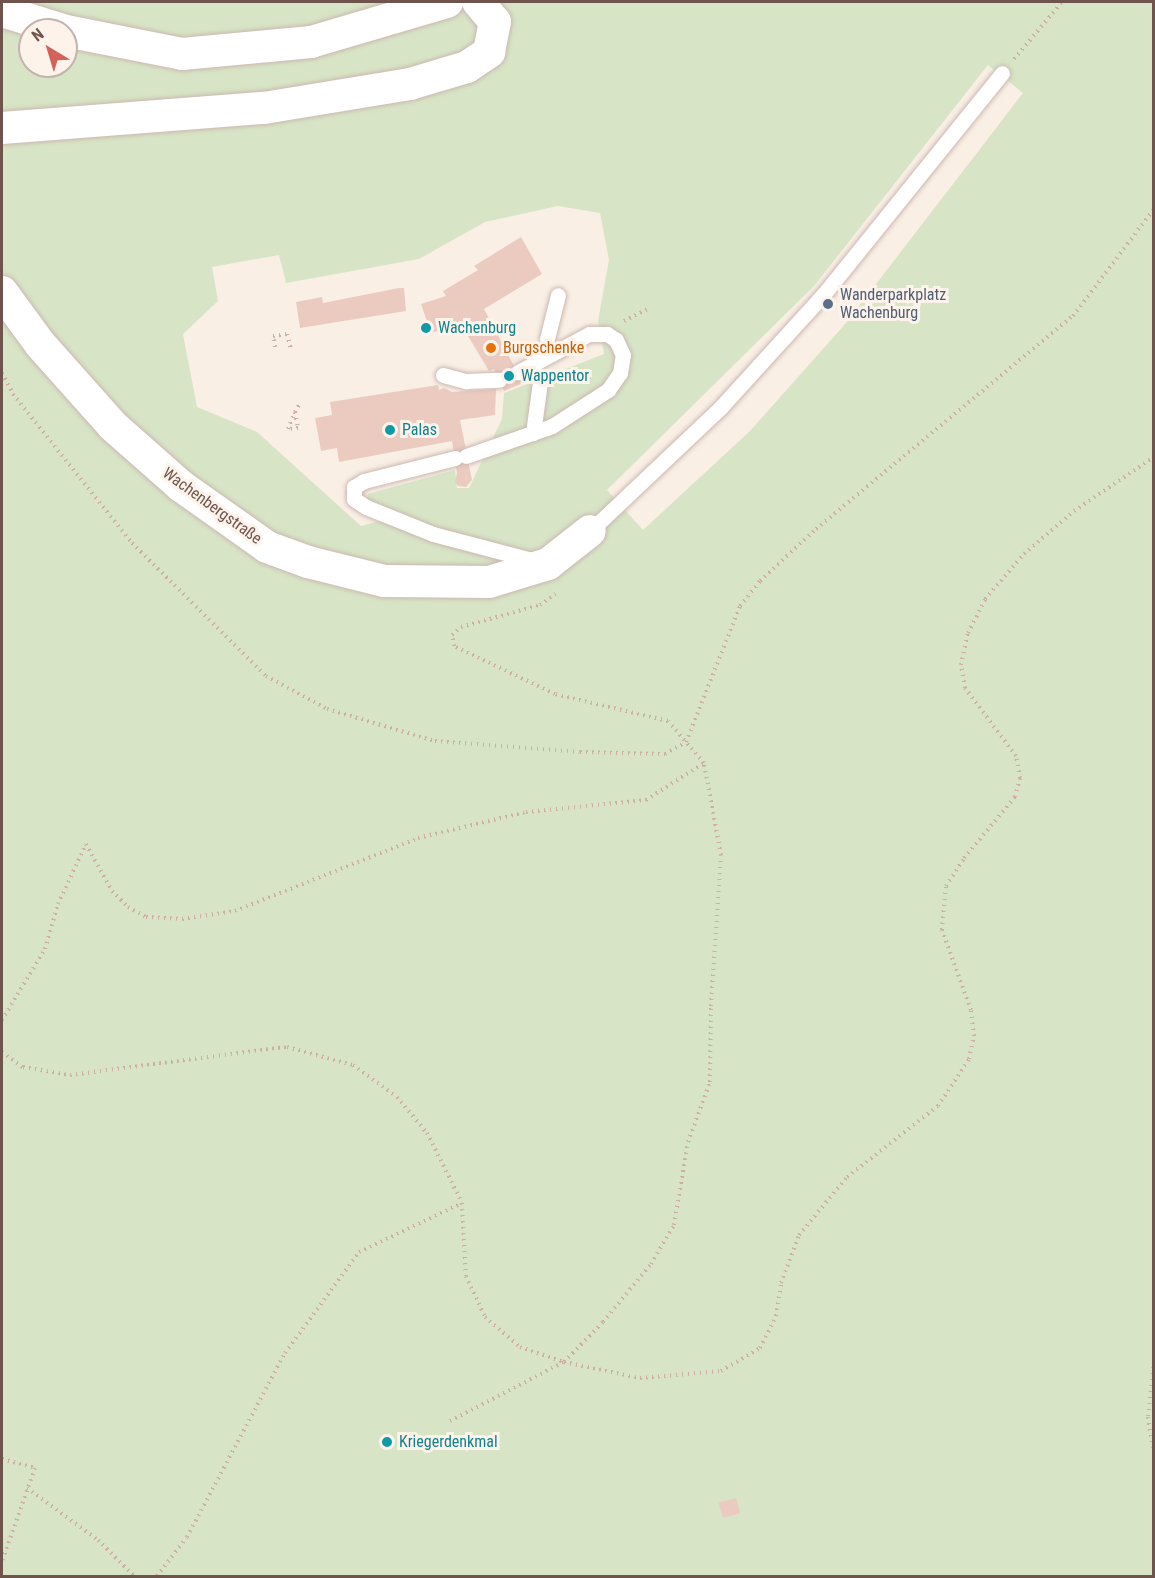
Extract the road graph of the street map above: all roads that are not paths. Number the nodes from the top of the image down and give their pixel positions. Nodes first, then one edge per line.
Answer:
1 (447, 2) edge
2 (478, 2) edge
3 (2, 11) edge
4 (24, 18) edge
5 (78, 34) edge
6 (1002, 73) road end
7 (2, 128) edge
8 (2, 291) edge
9 (558, 295) dead end
10 (547, 339) dead end
11 (518, 372) dead end
12 (443, 375) dead end
13 (499, 380) dead end
14 (540, 382) dead end
15 (533, 432) junction
16 (590, 531) joint
17 (553, 578) junction

1 - 5 street
2 - 7 street
3 - 4 street
6 - 16 lane
8 - 17 street, Wachenbergstraße
9 - 10 lane
11 - 15 lane
12 - 13 lane
14 - 15 lane
15 - 17 lane
16 - 17 street, Wachenbergstraße

